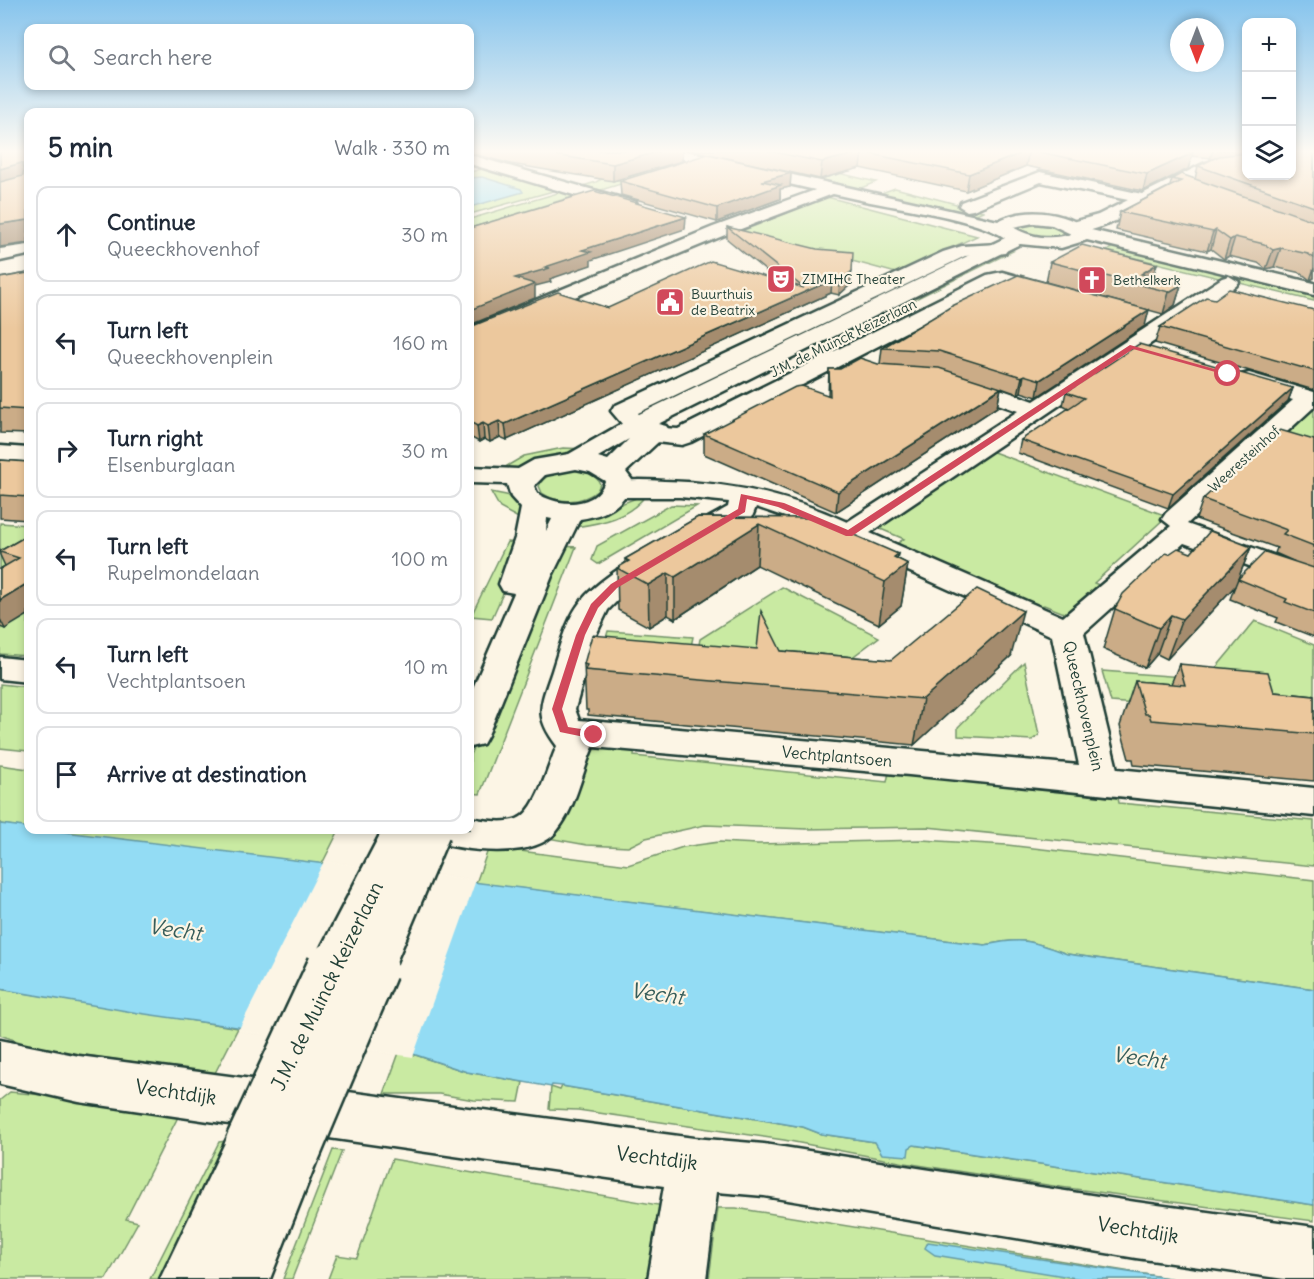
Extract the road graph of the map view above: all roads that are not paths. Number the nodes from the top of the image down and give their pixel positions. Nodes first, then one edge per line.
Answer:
1 (644, 210) edge
2 (775, 210) edge
3 (933, 210) edge
4 (973, 210) edge
5 (1123, 210) edge
6 (648, 211) edge
7 (694, 225) dead end
8 (1078, 230) junction
9 (718, 231) junction
10 (1016, 235) junction
11 (1061, 243) junction
12 (24, 251) edge
13 (0, 255) edge
14 (1229, 282) junction
15 (1314, 289) edge
16 (1067, 296) edge
17 (1314, 303) edge
18 (474, 332) edge
19 (1132, 346) junction
20 (816, 353) junction
21 (1161, 354) edge
22 (861, 369) edge
23 (1228, 374) edge
24 (936, 377) edge
25 (1312, 398) edge
26 (1037, 410) junction
27 (642, 431) junction
28 (0, 454) edge
29 (24, 456) edge
30 (576, 461) junction
31 (474, 477) edge
32 (615, 480) junction
33 (474, 486) edge
34 (527, 491) junction
35 (743, 496) junction
36 (570, 511) junction
37 (1179, 526) junction
38 (849, 534) junction
39 (1314, 580) edge
40 (1067, 630) junction
41 (0, 668) edge
42 (24, 671) edge
43 (474, 676) edge
44 (474, 726) edge
45 (564, 730) junction
46 (1101, 781) junction
47 (1314, 802) edge
48 (403, 834) edge
49 (428, 834) edge
50 (474, 834) edge
51 (0, 1062) edge
52 (273, 1147) junction
53 (694, 1164) junction
54 (1314, 1255) edge
55 (189, 1279) edge
56 (241, 1279) edge
57 (677, 1279) edge

1 - 6 street
2 - 9 street
3 - 10 street
4 - 10 street
5 - 8 street
7 - 9 street
8 - 10 street
8 - 11 street
8 - 15 street
9 - 18 street
10 - 11 street
10 - 20 street, J.M. de Muinck Keizerlaan
10 - 20 street, J.M. de Muinck Keizerlaan
10 - 27 street, J.M. de Muinck Keizerlaan
11 - 14 street
12 - 13 street
14 - 17 street
14 - 19 street
16 - 20 street, J.M. de Muinck Keizerlaan
19 - 21 street
19 - 26 street
20 - 22 street
20 - 27 street, J.M. de Muinck Keizerlaan
20 - 27 street, J.M. de Muinck Keizerlaan
23 - 25 street
24 - 26 street
25 - 37 street, Weeresteinhof
26 - 38 street
27 - 30 street, J.M. de Muinck Keizerlaan
27 - 32 street, J.M. de Muinck Keizerlaan
28 - 29 street
30 - 32 street, Queeckhovenplein
30 - 34 street
31 - 34 street
32 - 35 street, Queeckhovenplein
32 - 36 street, J.M. de Muinck Keizerlaan
33 - 34 street
34 - 36 street, J.M. de Muinck Keizerlaan
34 - 43 street
35 - 38 street, Queeckhovenplein
35 - 45 street
36 - 44 street
37 - 39 street
37 - 40 street, Queeckhovenplein
38 - 40 street, Queeckhovenplein
40 - 46 street, Queeckhovenplein
41 - 42 street
45 - 46 street, Vechtplantsoen
45 - 50 street
46 - 47 street, Vechtplantsoen
48 - 52 street, J.M. de Muinck Keizerlaan, bridge
49 - 52 street, J.M. de Muinck Keizerlaan, bridge
51 - 53 street, Vechtdijk
52 - 55 street
52 - 56 street
53 - 54 street, Vechtdijk
53 - 57 street

